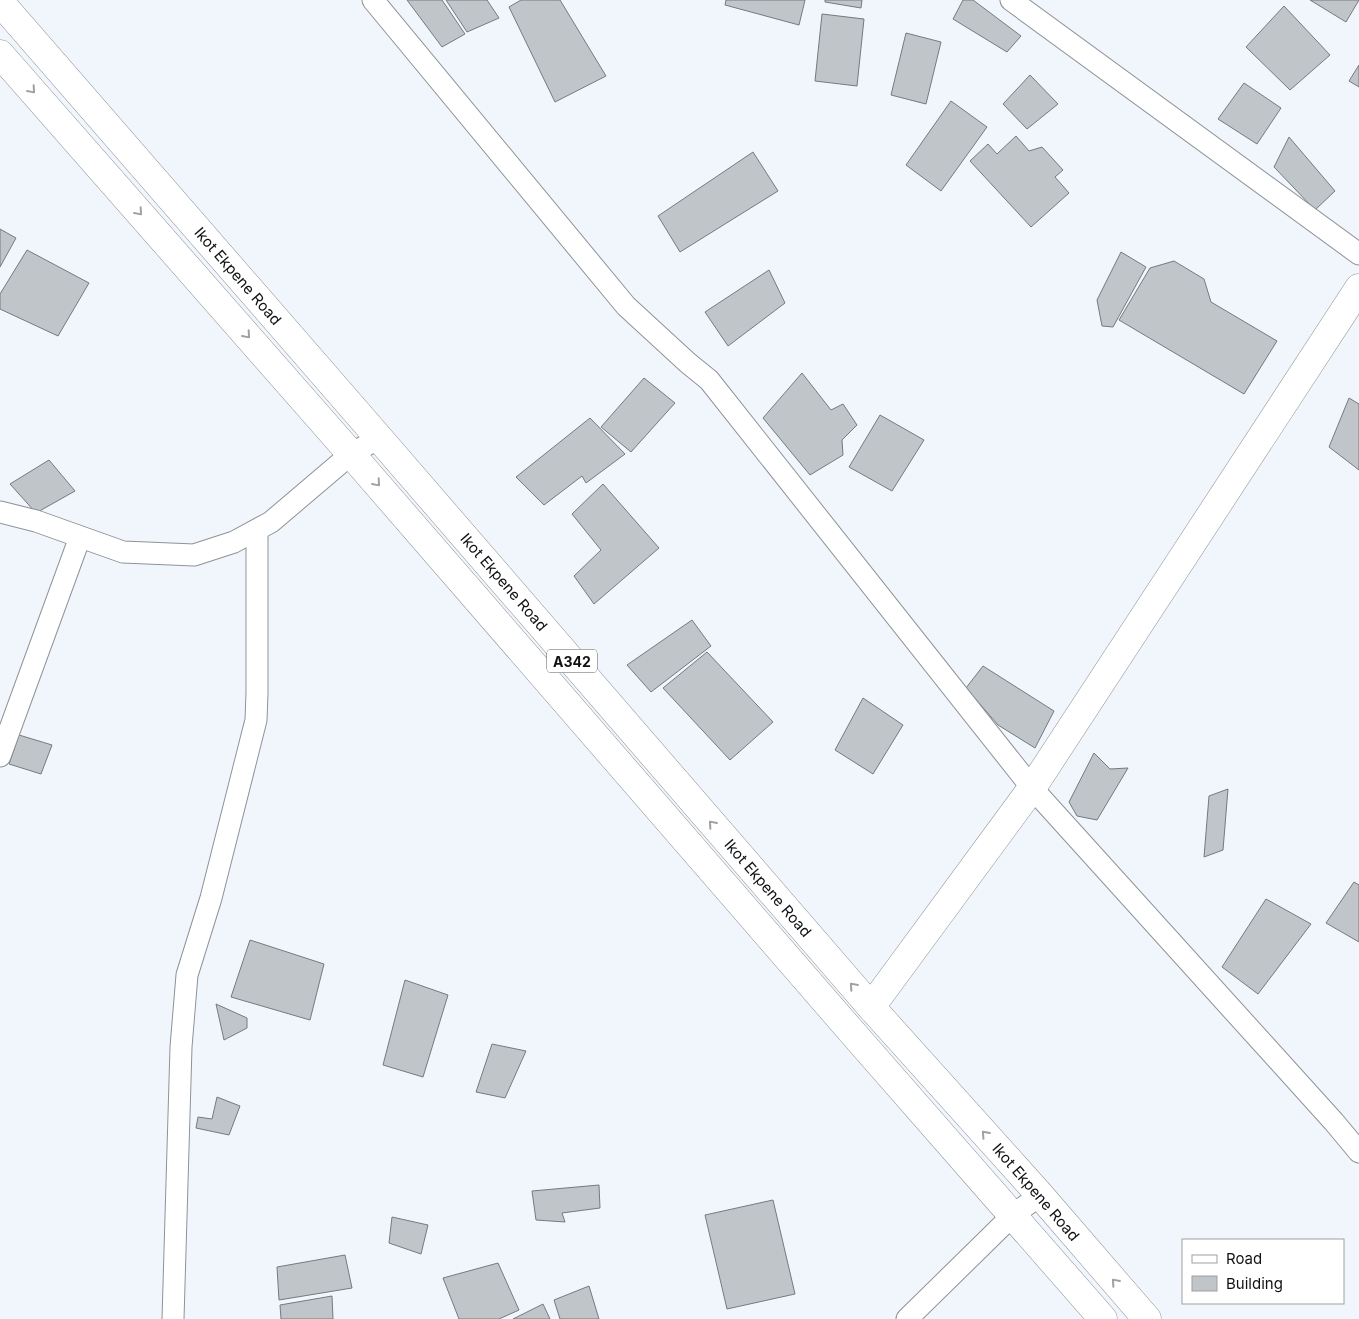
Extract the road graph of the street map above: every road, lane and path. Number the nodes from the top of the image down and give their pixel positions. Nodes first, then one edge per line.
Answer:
1 (373, 0) edge
2 (1011, 0) edge
3 (0, 2) edge
4 (0, 54) edge
5 (1359, 254) edge
6 (1359, 288) edge
7 (379, 438) junction
8 (351, 454) junction
9 (0, 512) edge
10 (257, 530) junction
11 (80, 537) junction
12 (0, 756) edge
13 (1032, 788) junction
14 (870, 1007) junction
15 (1356, 1141) edge
16 (1040, 1195) junction
17 (1014, 1216) junction
18 (173, 1319) edge
19 (907, 1319) edge
20 (1103, 1319) edge
21 (1147, 1319) edge

1 - 13 street
2 - 5 street
3 - 7 main road, Ikot Ekpene Road / A342
4 -> 8 main road, Ikot Ekpene Road / A342
6 - 13 main road
7 - 8 street
14 -> 7 main road, Ikot Ekpene Road / A342
8 - 10 street
8 -> 17 main road, Ikot Ekpene Road / A342
9 - 11 street
10 - 11 street
10 - 18 street
11 - 12 street
13 - 14 main road
13 - 15 street
16 -> 14 main road, Ikot Ekpene Road / A342
16 - 17 street
21 -> 16 main road, Ikot Ekpene Road / A342
17 - 19 street
17 - 20 main road, Ikot Ekpene Road / A342

